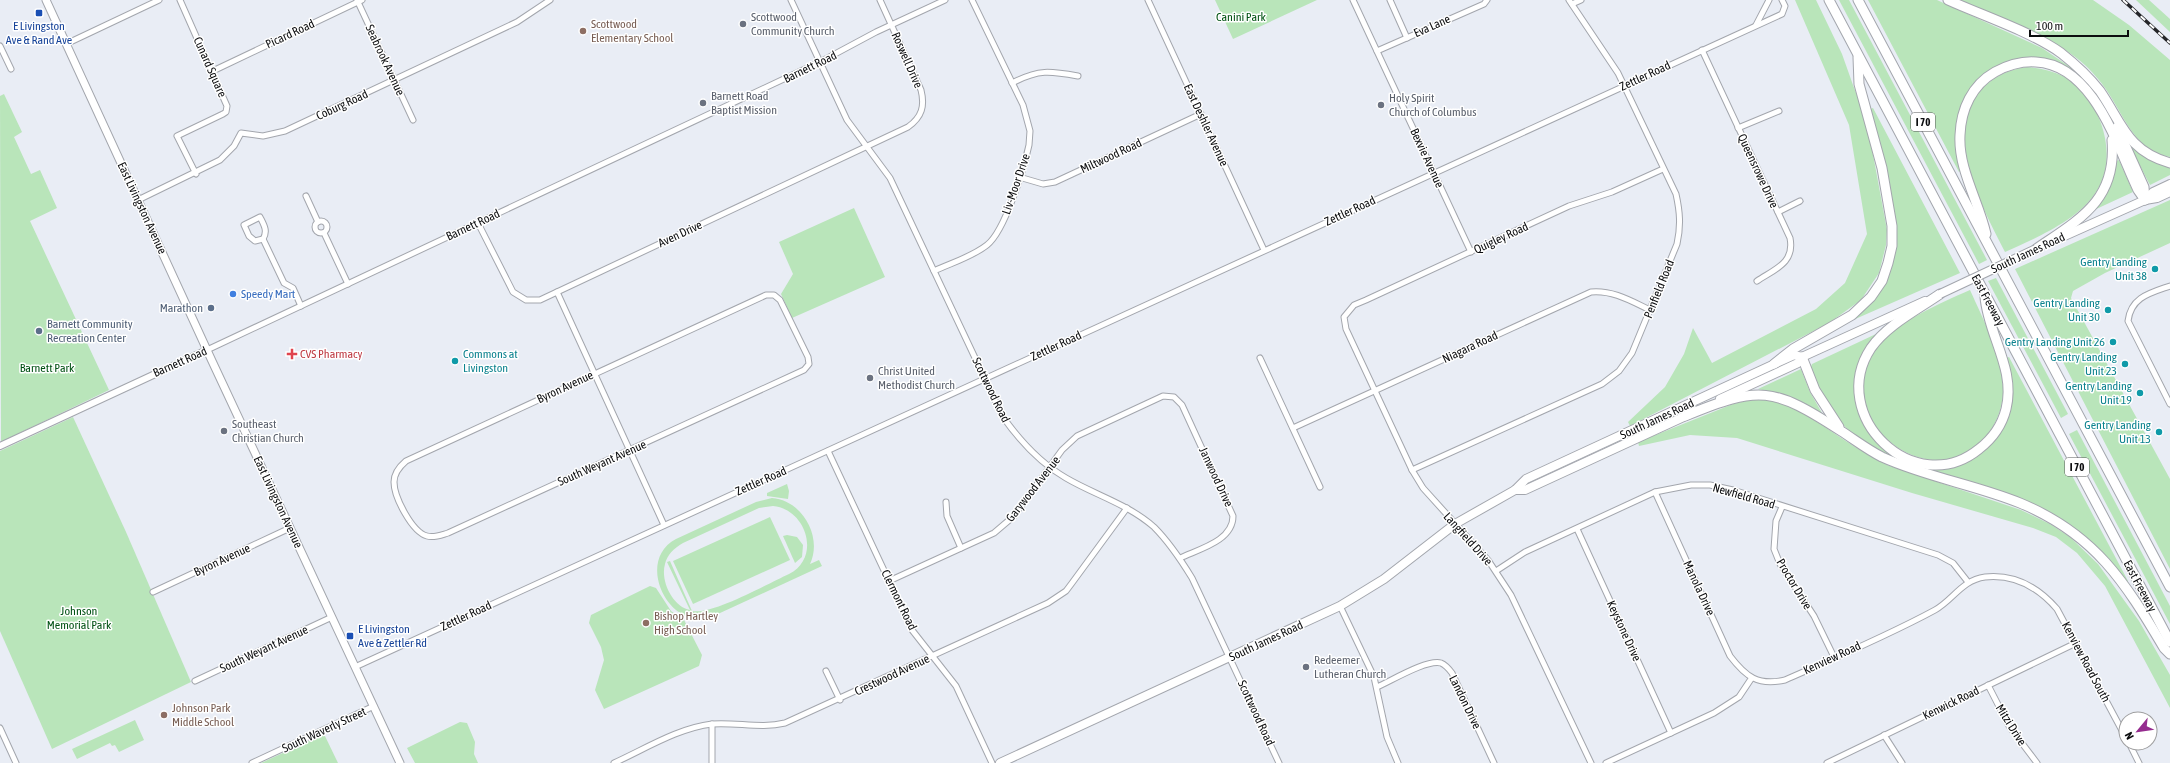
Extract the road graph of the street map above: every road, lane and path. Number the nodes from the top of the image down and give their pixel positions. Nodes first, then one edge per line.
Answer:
1 (46, 0) edge
2 (159, 0) edge
3 (180, 0) edge
4 (550, 0) edge
5 (791, 0) edge
6 (880, 0) edge
7 (945, 0) edge
8 (972, 0) edge
9 (1148, 0) edge
10 (1353, 0) edge
11 (1390, 0) edge
12 (1487, 0) edge
13 (1581, 0) edge
14 (1769, 0) edge
15 (1782, 0) edge
16 (1829, 0) edge
17 (1858, 0) edge
18 (1948, 0) edge
19 (359, 1) edge
20 (1571, 2) edge
21 (891, 25) junction
22 (1756, 26) junction
23 (1407, 38) junction
24 (66, 44) junction
25 (0, 46) edge
26 (1702, 50) junction
27 (1377, 51) junction
28 (1858, 54) junction
29 (820, 62) junction
30 (11, 69) dead end
31 (217, 69) dead end
32 (1078, 76) dead end
33 (394, 80) junction
34 (1012, 83) junction
35 (1624, 86) junction
36 (1779, 111) dead end
37 (1201, 114) junction
38 (2114, 118) junction
39 (413, 120) dead end
40 (916, 121) joint
41 (1738, 128) junction
42 (2111, 134) junction
43 (867, 147) junction
44 (2170, 162) edge
45 (1663, 169) junction
46 (1434, 172) junction
47 (196, 174) junction
48 (1019, 177) junction
49 (2170, 184) edge
50 (2170, 192) edge
51 (306, 196) dead end
52 (138, 200) junction
53 (2145, 200) junction
54 (1800, 201) dead end
55 (1778, 212) junction
56 (318, 222) junction
57 (478, 223) junction
58 (324, 233) junction
59 (263, 239) junction
60 (1987, 244) junction
61 (2036, 249) junction
62 (1264, 250) junction
63 (1471, 252) junction
64 (934, 271) junction
65 (1757, 281) dead end
66 (348, 284) junction
67 (2170, 286) edge
68 (557, 292) junction
69 (1985, 292) junction
70 (1940, 294) junction
71 (774, 295) joint
72 (301, 306) junction
73 (1650, 310) junction
74 (1344, 317) joint
75 (207, 350) junction
76 (1802, 356) junction
77 (1260, 358) dead end
78 (1774, 364) junction
79 (595, 374) junction
80 (985, 378) junction
81 (1375, 391) junction
82 (1174, 397) joint
83 (2170, 404) edge
84 (1685, 416) junction
85 (1293, 428) junction
86 (1843, 432) junction
87 (0, 446) edge
88 (629, 450) junction
89 (828, 450) junction
90 (1050, 467) junction
91 (1412, 470) junction
92 (1320, 487) dead end
93 (1515, 490) junction
94 (1655, 492) junction
95 (946, 502) dead end
96 (1782, 507) junction
97 (404, 508) joint
98 (1127, 508) junction
99 (1455, 524) junction
100 (664, 525) junction
101 (290, 528) junction
102 (1576, 529) junction
103 (961, 548) junction
104 (1180, 558) junction
105 (1496, 571) junction
106 (889, 581) junction
107 (1968, 582) junction
108 (2170, 587) edge
109 (153, 592) dead end
110 (1340, 606) junction
111 (2057, 608) joint
112 (332, 617) junction
113 (2170, 642) edge
114 (2076, 643) junction
115 (2170, 654) edge
116 (934, 656) junction
117 (1834, 657) junction
118 (1230, 658) junction
119 (355, 667) junction
120 (826, 671) dead end
121 (1751, 679) junction
122 (195, 681) dead end
123 (1988, 685) junction
124 (1377, 687) junction
125 (840, 700) junction
126 (374, 706) junction
127 (2118, 723) edge
128 (712, 724) junction
129 (0, 728) edge
130 (1671, 733) junction
131 (1884, 736) junction
132 (2133, 751) edge
133 (16, 763) edge
134 (252, 763) edge
135 (400, 763) edge
136 (614, 763) edge
137 (712, 763) edge
138 (992, 763) edge
139 (1000, 763) edge
140 (1279, 763) edge
141 (1398, 763) edge
142 (1494, 763) edge
143 (1591, 763) edge
144 (1606, 763) edge
145 (1827, 763) edge
146 (1902, 763) edge
147 (2037, 763) edge
148 (2139, 763) edge

1 - 24 main road, East Livingston Avenue
2 - 24 street
3 - 47 street, Cunard Square
4 - 33 street, Coburg Road
5 - 29 street, Scottwood Road
6 - 21 street, Roswell Drive
7 - 21 street, Barnett Road
8 - 34 street, Liv-Moor Drive
9 - 37 street, East Deshler Avenue
10 - 27 street, Bexvie Avenue
11 - 23 street
12 - 23 street, Eva Lane
13 - 20 street
14 - 22 street
15 - 22 street, Zettler Road
16 - 28 highway, East Freeway / I 70
17 - 60 highway, I 70
18 - 38 highway
19 - 31 street, Picard Road
19 - 33 street, Seabrook Avenue
20 - 35 street, Penfield Road
21 - 29 street, Barnett Road
21 - 40 street, Roswell Drive
22 - 26 street, Zettler Road
23 - 27 street, Eva Lane
24 - 52 main road, East Livingston Avenue
25 - 30 street
26 - 35 street, Zettler Road
26 - 41 street, Queensrowe Drive
27 - 46 street, Bexvie Avenue
28 - 69 highway, East Freeway / I 70
28 - 78 highway
29 - 43 street, Scottwood Road
29 - 57 street, Barnett Road
32 - 34 street
33 - 39 street, Seabrook Avenue
33 - 47 street, Coburg Road
34 - 48 street, Liv-Moor Drive
35 - 45 street, Penfield Road
35 - 46 street, Zettler Road
36 - 41 street
37 - 48 street, Miltwood Road
37 - 62 street, East Deshler Avenue
38 - 44 highway
38 - 53 highway
40 - 43 street, Aven Drive
41 - 55 street, Queensrowe Drive
42 - 53 highway
42 - 60 highway
42 - 61 highway
43 - 64 street, Scottwood Road
43 - 68 street, Aven Drive
45 - 63 street, Quigley Road
45 - 73 street, Penfield Road
46 - 62 street, Zettler Road
46 - 63 street, Bexvie Avenue
47 - 52 street, Coburg Road
48 - 64 street, Liv-Moor Drive
49 - 53 main road, South James Road
50 - 53 main road, South James Road
51 - 56 street
52 - 75 main road, East Livingston Avenue
53 - 61 main road, South James Road
54 - 55 street
55 - 65 street, Queensrowe Drive
56 - 58 street
56 - 58 street
57 - 66 street, Barnett Road
57 - 68 street, Aven Drive
58 - 66 street
59 - 59 street
59 - 72 street
60 - 108 highway, I 70
61 - 70 main road, South James Road, bridge
62 - 80 street, Zettler Road
63 - 74 street, Quigley Road
64 - 80 street, Scottwood Road
66 - 72 street, Barnett Road
67 - 83 street
68 - 79 street
69 - 70 highway
69 - 113 highway, East Freeway / I 70
70 - 76 main road, South James Road
71 - 79 street, Byron Avenue
71 - 88 street, South Weyant Avenue
72 - 75 street, Barnett Road
73 - 81 street, Niagara Road
73 - 91 street, Penfield Road
74 - 81 street, Langfield Drive
75 - 87 street, Barnett Road
75 - 101 main road, East Livingston Avenue
76 - 78 main road, South James Road
76 - 84 main road, South James Road
76 - 86 highway
77 - 85 street
78 - 93 main road, South James Road
79 - 88 street
79 - 97 street, Byron Avenue
80 - 89 street, Zettler Road
80 - 90 street, Scottwood Road
81 - 85 street, Niagara Road
81 - 91 street, Langfield Drive
82 - 90 street, Garywood Avenue
82 - 104 street, Janwood Drive
84 - 86 highway
84 - 93 main road, South James Road
85 - 92 street
86 - 115 highway
88 - 97 street, South Weyant Avenue
88 - 100 street
89 - 100 street, Zettler Road
89 - 106 street, Clermont Road
90 - 98 street, Scottwood Road
90 - 103 street, Garywood Avenue
91 - 99 street, Langfield Drive
93 - 99 main road, South James Road
94 - 96 street, Newfield Road
94 - 102 street, Newfield Road
94 - 121 street, Manola Drive
95 - 103 street
96 - 107 street, Newfield Road
96 - 117 street, Proctor Drive
98 - 104 street, Scottwood Road
98 - 116 street, Crestwood Avenue
99 - 105 street, Langfield Drive
99 - 110 main road, South James Road
100 - 119 street, Zettler Road
101 - 109 street, Byron Avenue
101 - 112 main road, East Livingston Avenue
102 - 105 street, Newfield Road
102 - 130 street, Keystone Drive
103 - 106 street, Garywood Avenue
104 - 118 street, Scottwood Road
105 - 143 street, Langfield Drive
106 - 116 street, Clermont Road
107 - 111 street, Kenview Road
107 - 117 street, Kenview Road
110 - 118 main road, South James Road
110 - 124 street
111 - 114 street, Kenview Road South
112 - 119 main road, East Livingston Avenue
112 - 122 street, South Weyant Avenue
114 - 123 street, Kenwick Road
114 - 127 street, Kenview Road South
116 - 125 street, Crestwood Avenue
116 - 138 street, Clermont Road
117 - 121 street, Kenview Road
118 - 139 main road, South James Road
118 - 140 street, Scottwood Road
119 - 126 main road, East Livingston Avenue
120 - 125 street
121 - 130 street
123 - 131 street, Kenwick Road
123 - 147 street, Mitzi Drive
124 - 141 street
124 - 142 street, Landon Drive
125 - 128 street, Crestwood Avenue
126 - 134 street, South Waverly Street
126 - 135 main road, East Livingston Avenue
128 - 136 street, Crestwood Avenue
128 - 137 street
129 - 133 street
130 - 144 street
131 - 145 street, Kenwick Road
131 - 146 street
132 - 148 street

